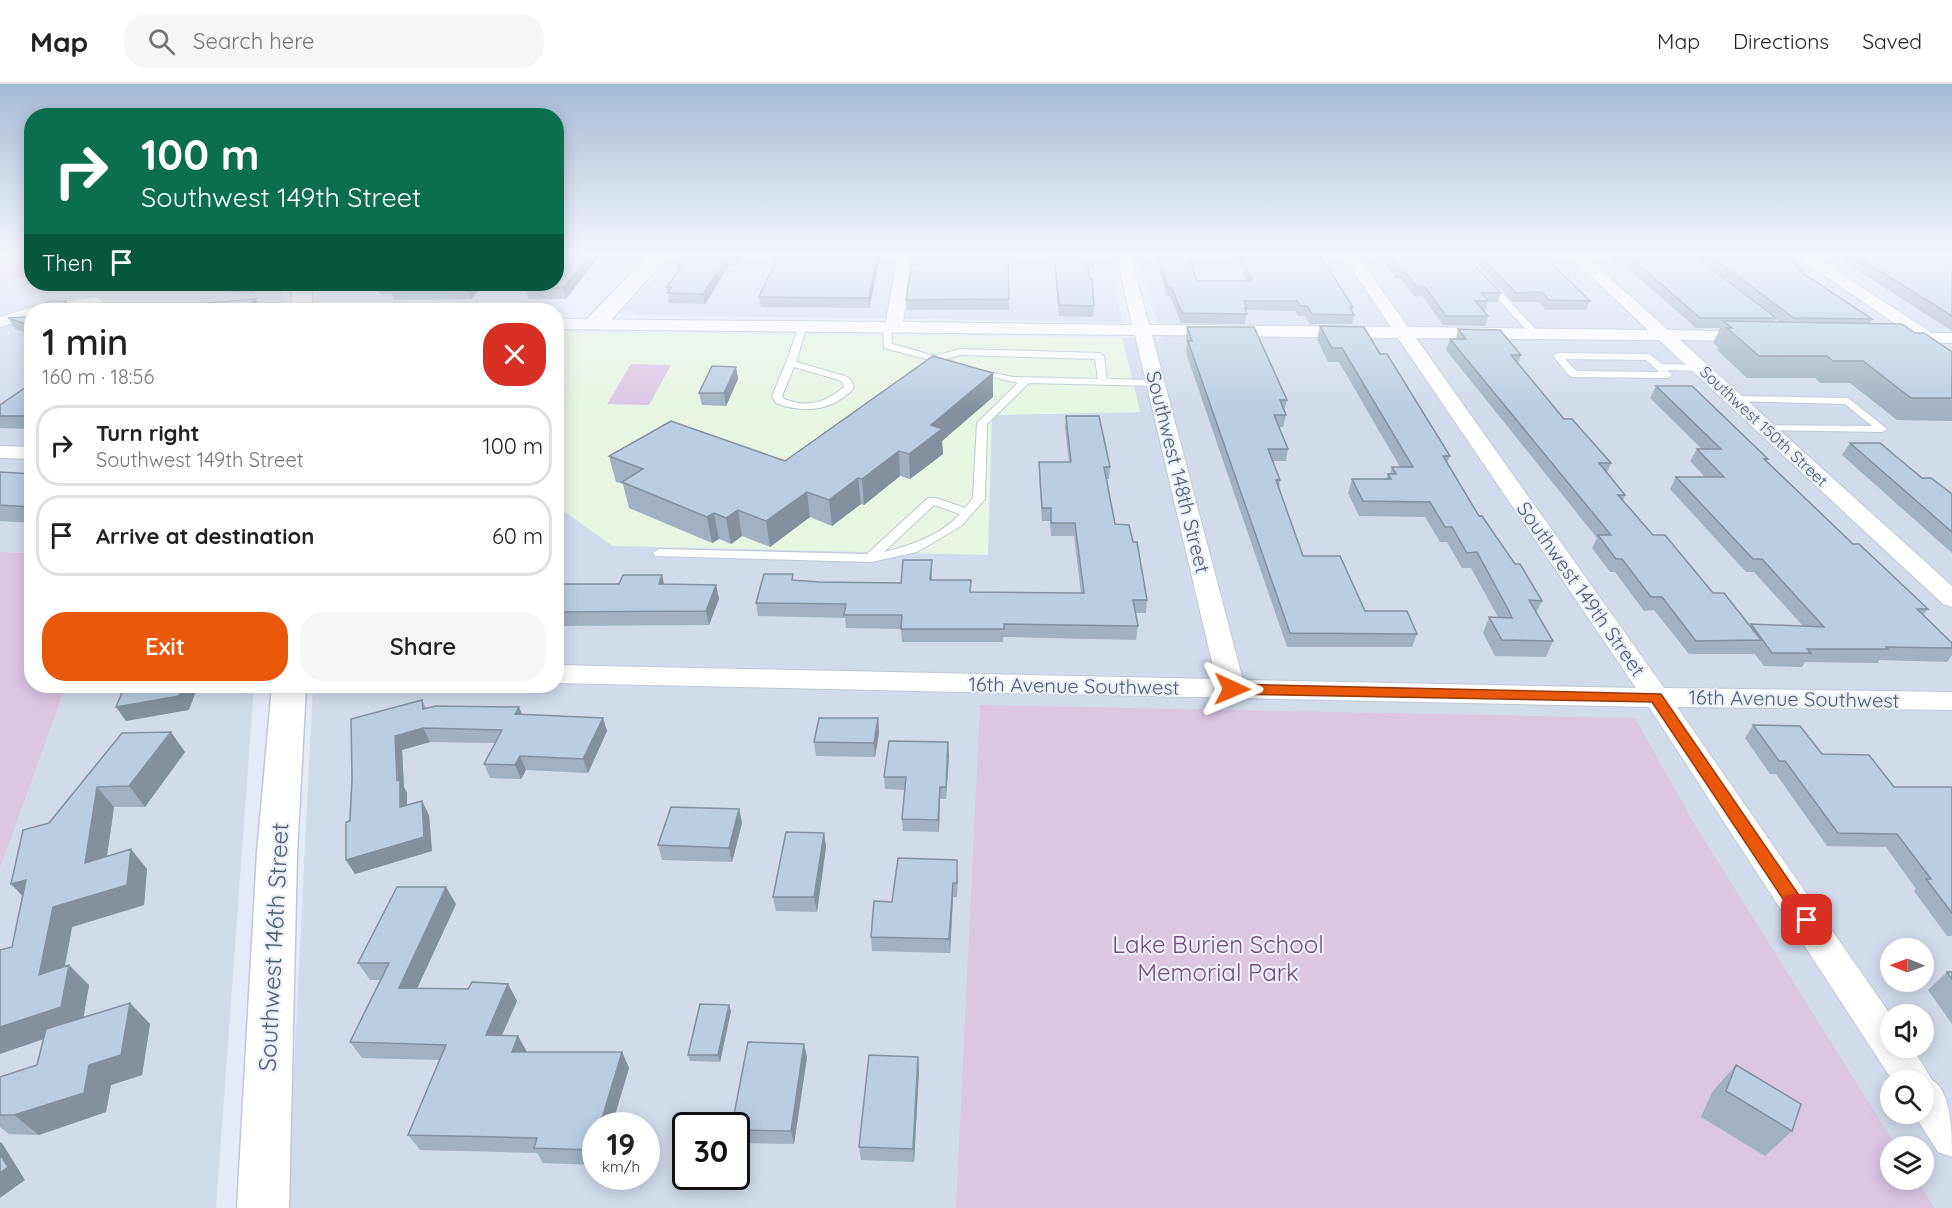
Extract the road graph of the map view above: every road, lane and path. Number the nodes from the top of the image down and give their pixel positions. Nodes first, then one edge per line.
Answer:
1 (611, 306) edge
2 (894, 306) edge
3 (1136, 306) edge
4 (1385, 306) edge
5 (1509, 306) edge
6 (1633, 306) edge
7 (1880, 306) edge
8 (24, 314) edge
9 (0, 322) edge
10 (564, 324) edge
11 (595, 324) junction
12 (803, 325) junction
13 (890, 327) junction
14 (1142, 330) junction
15 (1403, 332) junction
16 (1534, 333) junction
17 (1665, 335) junction
18 (1766, 336) edge
19 (1882, 338) edge
20 (1928, 338) junction
21 (1952, 338) edge
22 (1952, 354) edge
23 (934, 359) junction
24 (791, 363) junction
25 (957, 365) edge
26 (1659, 367) junction
27 (968, 368) edge
28 (1701, 368) junction
29 (1026, 381) junction
30 (1103, 382) junction
31 (1156, 384) junction
32 (1735, 399) junction
33 (1765, 427) junction
34 (0, 452) edge
35 (24, 453) edge
36 (968, 513) junction
37 (659, 553) dead end
38 (871, 558) junction
39 (1952, 599) edge
40 (564, 674) edge
41 (1232, 689) junction
42 (288, 693) edge
43 (1656, 697) junction
44 (1952, 701) edge
45 (1880, 1030) edge
46 (1934, 1111) edge
47 (1952, 1138) edge
48 (256, 1205) edge

1 - 11 street
2 - 13 street
3 - 14 street, Southwest 148th Street
4 - 15 street, Southwest 149th Street
5 - 16 lane
6 - 17 street, Southwest 150th Street
7 - 20 street
8 - 9 street
10 - 11 street
11 - 12 street
12 - 13 street
12 - 24 lane
13 - 14 street
13 - 23 lane
14 - 15 street
14 - 31 street, Southwest 148th Street
15 - 16 street
15 - 43 street, Southwest 149th Street
16 - 17 street
17 - 18 street
17 - 28 street, Southwest 150th Street
19 - 20 street
20 - 21 street
20 - 22 street
23 - 25 lane
23 - 30 lane
24 - 24 lane
26 - 26 lane
26 - 28 lane
27 - 29 lane
28 - 32 street, Southwest 150th Street
29 - 30 lane
29 - 36 lane
30 - 31 lane
31 - 41 street, Southwest 148th Street
32 - 33 street, Southwest 150th Street
32 - 33 lane
33 - 39 street, Southwest 150th Street
34 - 35 street
36 - 38 lane
36 - 38 lane
37 - 38 lane
40 - 41 street, 16th Avenue Southwest
41 - 43 street, 16th Avenue Southwest
42 - 48 street, Southwest 146th Street
43 - 44 street, 16th Avenue Southwest
43 - 45 street, Southwest 149th Street
46 - 47 street

